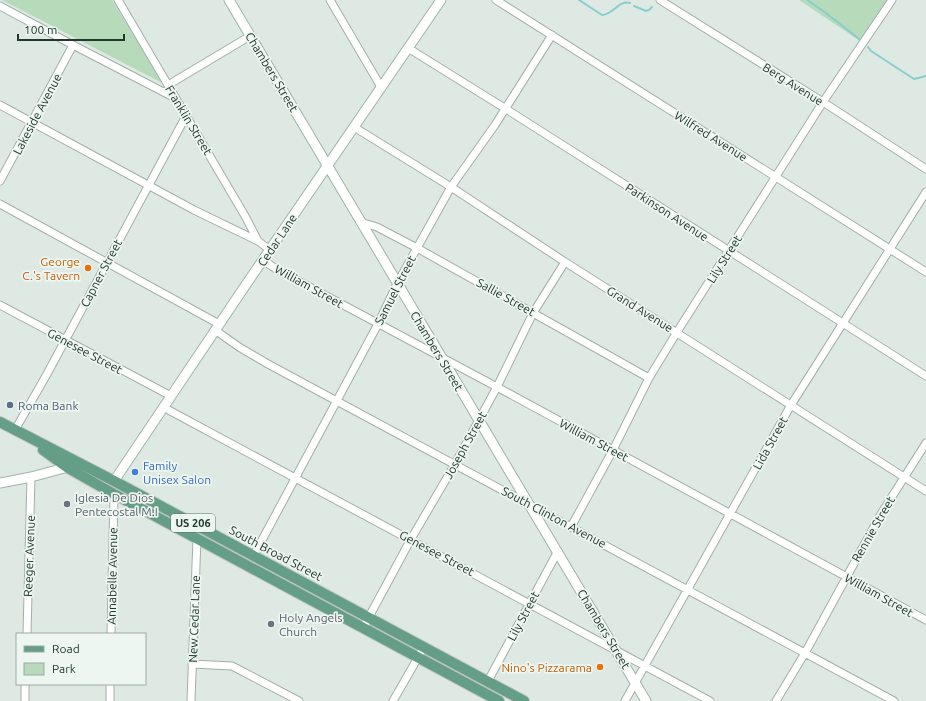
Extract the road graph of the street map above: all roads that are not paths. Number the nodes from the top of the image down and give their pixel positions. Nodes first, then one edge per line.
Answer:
1 (118, 0) edge
2 (229, 0) edge
3 (330, 0) edge
4 (441, 0) edge
5 (496, 0) edge
6 (660, 0) edge
7 (892, 0) edge
8 (0, 6) edge
9 (552, 35) junction
10 (250, 36) junction
11 (73, 46) junction
12 (408, 48) junction
13 (168, 85) junction
14 (381, 87) junction
15 (176, 99) junction
16 (823, 102) junction
17 (0, 105) edge
18 (506, 109) junction
19 (186, 116) junction
20 (32, 123) junction
21 (354, 127) junction
22 (327, 165) junction
23 (926, 169) edge
24 (775, 176) junction
25 (0, 181) edge
26 (148, 185) junction
27 (451, 188) junction
28 (926, 192) edge
29 (0, 204) edge
30 (360, 222) junction
31 (258, 241) junction
32 (417, 248) junction
33 (890, 249) junction
34 (270, 250) junction
35 (729, 251) junction
36 (263, 260) junction
37 (107, 262) junction
38 (565, 262) junction
39 (926, 272) edge
40 (397, 284) junction
41 (0, 305) edge
42 (533, 313) junction
43 (843, 323) junction
44 (378, 324) junction
45 (217, 327) junction
46 (677, 332) junction
47 (65, 340) junction
48 (442, 358) junction
49 (926, 376) edge
50 (649, 378) junction
51 (497, 387) junction
52 (171, 396) junction
53 (337, 401) junction
54 (791, 405) junction
55 (163, 407) junction
56 (480, 420) junction
57 (0, 422) edge
58 (15, 430) junction
59 (926, 443) edge
60 (613, 450) junction
61 (81, 463) junction
62 (455, 464) junction
63 (68, 468) junction
64 (904, 477) junction
65 (31, 478) junction
66 (295, 478) junction
67 (114, 481) junction
68 (0, 484) edge
69 (926, 491) edge
70 (114, 494) junction
71 (530, 505) junction
72 (730, 513) junction
73 (571, 527) junction
74 (197, 538) junction
75 (411, 540) junction
76 (558, 552) junction
77 (254, 555) junction
78 (846, 577) junction
79 (688, 589) junction
80 (530, 604) junction
81 (369, 617) junction
82 (926, 620) edge
83 (363, 628) junction
84 (26, 633) edge
85 (111, 633) edge
86 (424, 647) junction
87 (617, 651) junction
88 (805, 653) junction
89 (418, 657) junction
90 (192, 664) junction
91 (644, 666) junction
92 (488, 681) junction
93 (636, 682) junction
94 (25, 685) edge
95 (110, 685) edge
96 (25, 701) edge
97 (110, 701) edge
98 (191, 701) edge
99 (299, 701) edge
100 (393, 701) edge
101 (499, 701) edge
102 (524, 701) edge
103 (625, 701) edge
104 (646, 701) edge
105 (710, 701) edge
106 (776, 701) edge
107 (894, 701) edge

1 - 13 street, Franklin Street
2 - 10 street, Chambers Street
3 - 14 street
4 - 12 street, Cedar Lane
5 - 9 street, Wilfred Avenue
6 - 16 street, Berg Avenue
7 - 16 street, Lily Street
8 - 11 street
9 - 18 street, Samuel Street
9 - 24 street, Wilfred Avenue
10 - 13 street
10 - 22 street, Chambers Street
11 - 15 street
11 - 20 street, Lakeside Avenue
12 - 14 street, Cedar Lane
12 - 18 street, Parkinson Avenue
13 - 15 street, Franklin Street
14 - 21 street, Cedar Lane
15 - 19 street, Franklin Street
16 - 23 street, Berg Avenue
16 - 24 street, Lily Street
17 - 20 street, William Street
18 - 27 street, Samuel Street
18 - 35 street, Parkinson Avenue
19 - 26 street, Capner Street
19 - 31 street, Franklin Street
20 - 25 street, Lakeside Avenue
20 - 26 street, William Street
21 - 22 street, Cedar Lane
21 - 27 street, Grand Avenue
22 - 30 street, Chambers Street
22 - 34 street, Cedar Lane
24 - 33 street, Wilfred Avenue
24 - 35 street, Lily Street
26 - 31 street, William Street
26 - 37 street, Capner Street
27 - 32 street, Samuel Street
27 - 38 street, Grand Avenue
28 - 33 street, Lida Street
29 - 37 street, South Clinton Avenue
30 - 32 street, Sallie Street
30 - 40 street, Chambers Street
31 - 34 street, William Street
32 - 40 street, Samuel Street
32 - 42 street, Sallie Street
33 - 39 street, Wilfred Avenue
33 - 43 street, Lida Street
34 - 36 street, Cedar Lane
35 - 43 street, Parkinson Avenue
35 - 46 street, Lily Street
36 - 44 street, William Street
36 - 45 street, Cedar Lane
37 - 45 street, South Clinton Avenue
37 - 47 street, Capner Street
38 - 42 street, Joseph Street
38 - 46 street, Grand Avenue
40 - 44 street, Samuel Street
40 - 48 street, Chambers Street
41 - 47 street, Genesee Street
42 - 50 street, Sallie Street
42 - 51 street, Joseph Street
43 - 49 street, Parkinson Avenue
43 - 54 street, Lida Street
44 - 48 street, William Street
44 - 53 street, Samuel Street
45 - 52 street, Cedar Lane
45 - 53 street, South Clinton Avenue
46 - 50 street, Lily Street
46 - 54 street, Grand Avenue
47 - 52 street, Genesee Street
47 - 58 street, Capner Street
48 - 51 street, William Street
48 - 56 street, Chambers Street
50 - 60 street, Lily Street
51 - 56 street, Joseph Street
51 - 60 street, William Street
52 - 55 street, Cedar Lane
53 - 62 street, South Clinton Avenue
53 - 66 street, Samuel Street
54 - 64 street, Grand Avenue
54 - 72 street, Lida Street
55 - 66 street, Genesee Street
55 - 67 street, Cedar Lane
56 - 62 street, Joseph Street
56 - 71 street, Chambers Street
57 - 58 main road, South Broad Street / US 206
58 - 61 main road, South Broad Street / US 206
58 - 63 main road, South Broad Street / US 206
59 - 64 street, Rennie Street
60 - 72 street, William Street
60 - 73 street, Lily Street
61 - 63 street
61 - 67 main road, South Broad Street / US 206
62 - 71 street, South Clinton Avenue
62 - 75 street, Joseph Street
63 - 65 street
63 - 70 main road, South Broad Street / US 206
64 - 69 street, Grand Avenue
64 - 78 street, Rennie Street
65 - 68 street
65 - 84 street, Reeger Avenue
66 - 75 street, Genesee Street
66 - 77 street, Samuel Street
67 - 77 main road, South Broad Street / US 206
70 - 74 main road, South Broad Street / US 206
70 - 85 street, Annabelle Avenue
71 - 73 street, South Clinton Avenue
71 - 76 street, Chambers Street
72 - 78 street, William Street
72 - 79 street, Lida Street
73 - 79 street, South Clinton Avenue
74 - 83 main road, South Broad Street / US 206
74 - 90 street, New Cedar Lane
75 - 80 street, Genesee Street
75 - 81 street, Joseph Street
76 - 80 street, Lily Street
76 - 87 street, Chambers Street
77 - 81 main road, South Broad Street / US 206
78 - 82 street, William Street
78 - 88 street, Rennie Street
79 - 88 street, South Clinton Avenue
79 - 91 street, Lida Street
80 - 87 street, Genesee Street
80 - 92 street, Lily Street
81 - 83 street, Joseph Street
81 - 86 main road, South Broad Street / US 206
83 - 89 main road, South Broad Street / US 206
86 - 89 street
86 - 92 main road, South Broad Street / US 206
87 - 91 street, Genesee Street
87 - 93 street, Chambers Street
88 - 106 street, Rennie Street
88 - 107 street, South Clinton Avenue
89 - 100 street
89 - 101 main road, South Broad Street / US 206
90 - 98 street, New Cedar Lane
90 - 99 street
91 - 93 street, Lida Street
91 - 105 street, Genesee Street
92 - 102 main road, South Broad Street / US 206
93 - 103 street, Lida Street
93 - 104 street, Chambers Street
94 - 96 street
95 - 97 street

